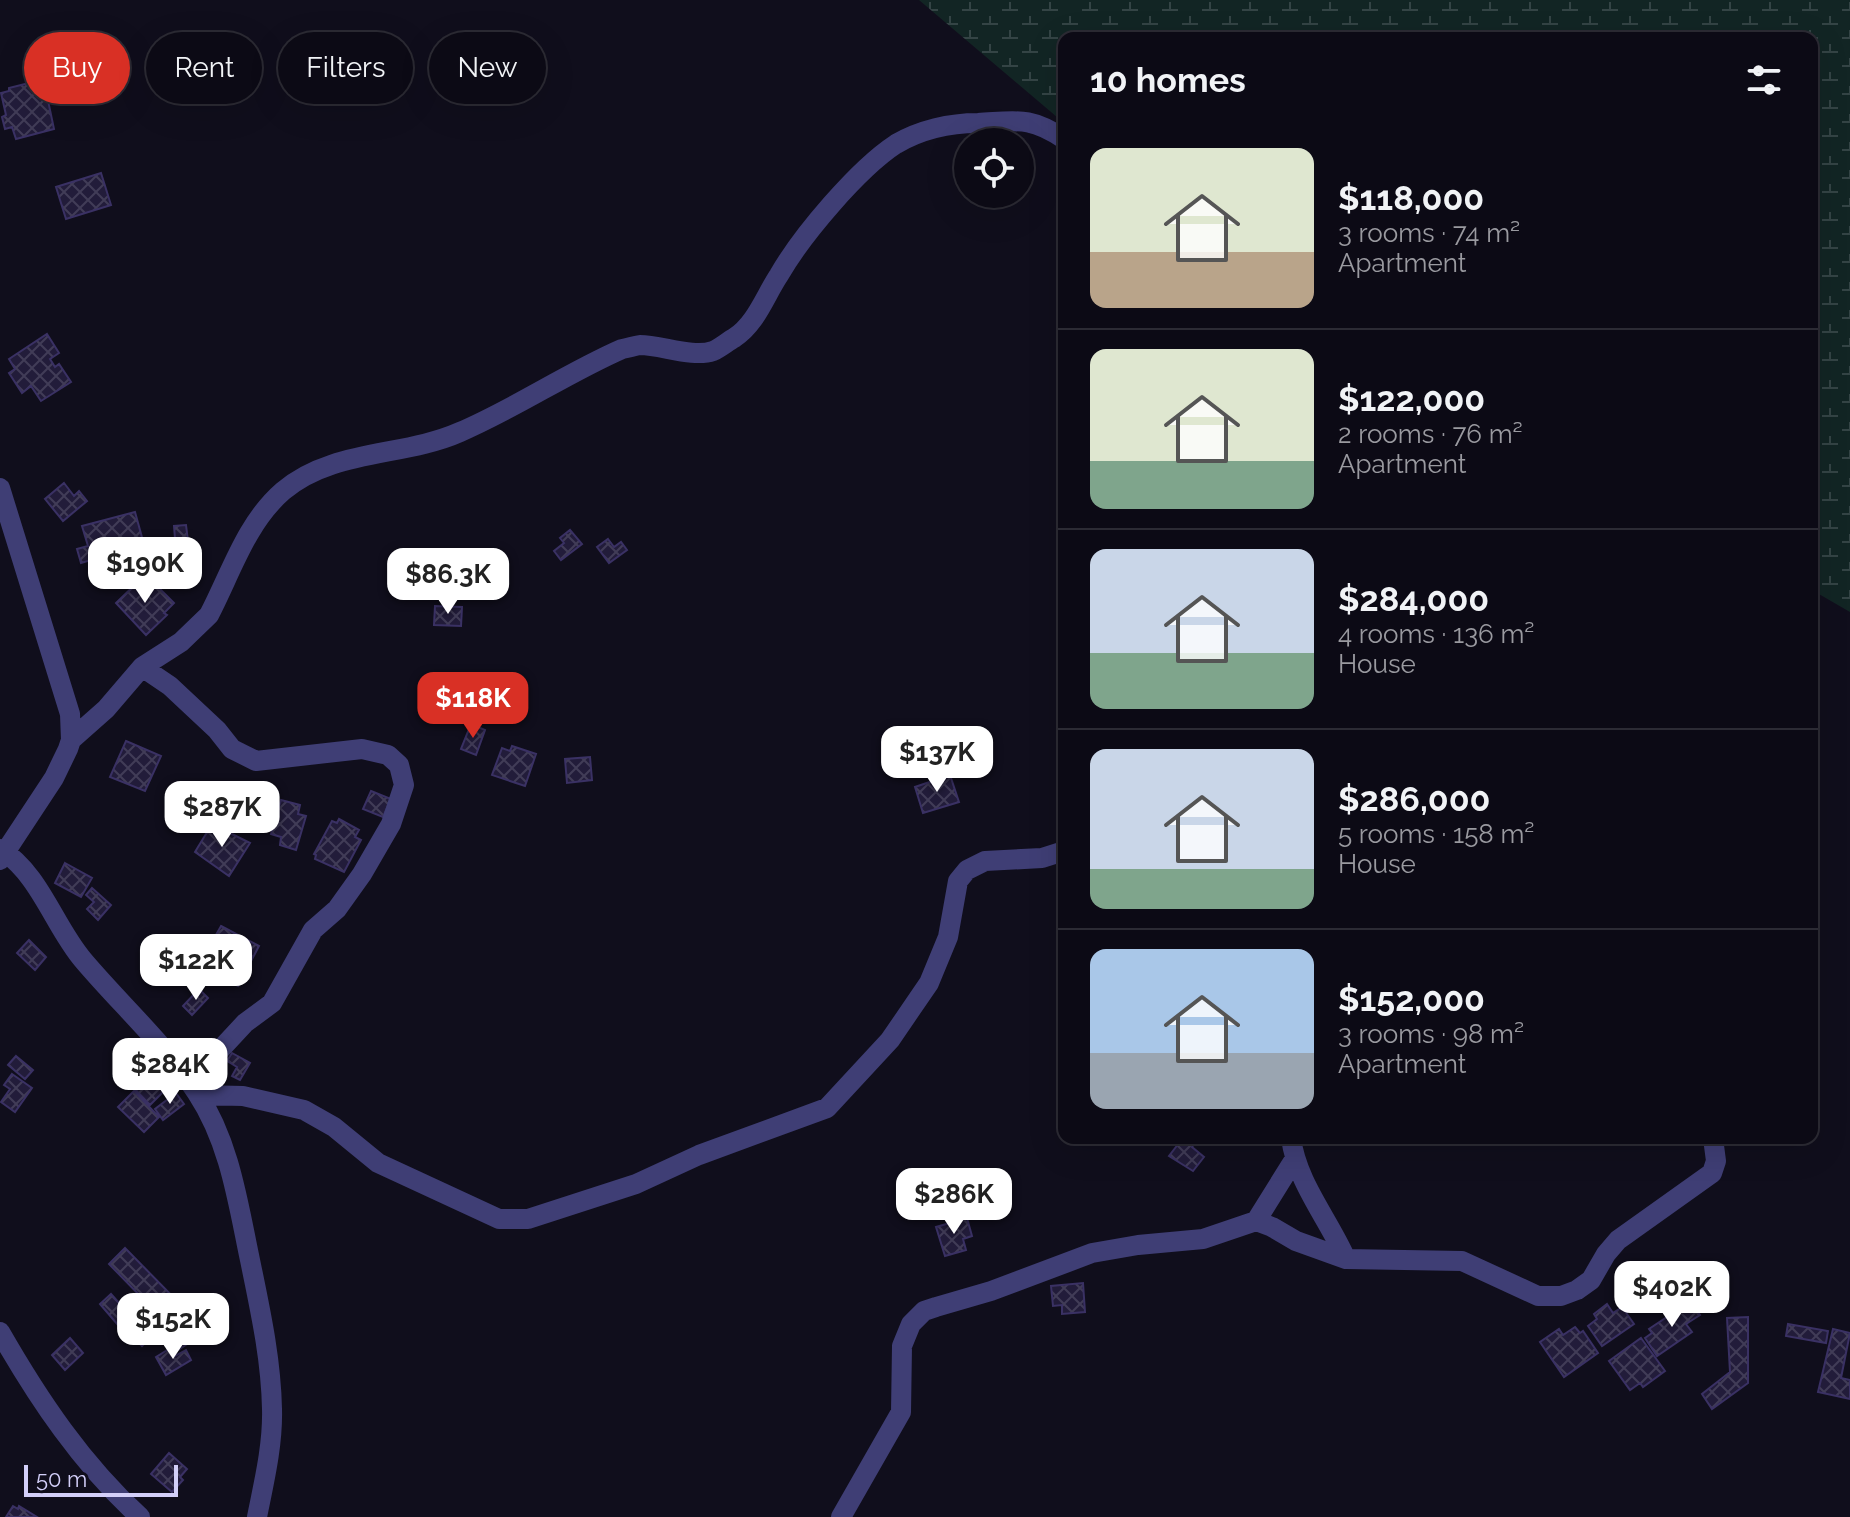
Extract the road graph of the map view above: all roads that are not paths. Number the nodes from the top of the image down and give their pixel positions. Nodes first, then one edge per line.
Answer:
1 (1058, 135) edge
2 (0, 488) edge
3 (142, 667) junction
4 (71, 740) junction
5 (1058, 853) edge
6 (1, 854) edge
7 (193, 1087) junction
8 (1292, 1144) edge
9 (1714, 1144) edge
10 (1294, 1160) junction
11 (1256, 1221) junction
12 (1346, 1259) junction
13 (0, 1332) edge
14 (140, 1517) edge
15 (257, 1517) edge
16 (841, 1517) edge

1 - 3 street
2 - 4 street
3 - 4 street
3 - 7 street
4 - 6 street
5 - 7 street
6 - 7 street
7 - 15 street
8 - 10 street
9 - 12 street
10 - 11 street
10 - 12 street
11 - 12 street
11 - 16 street
13 - 14 street

